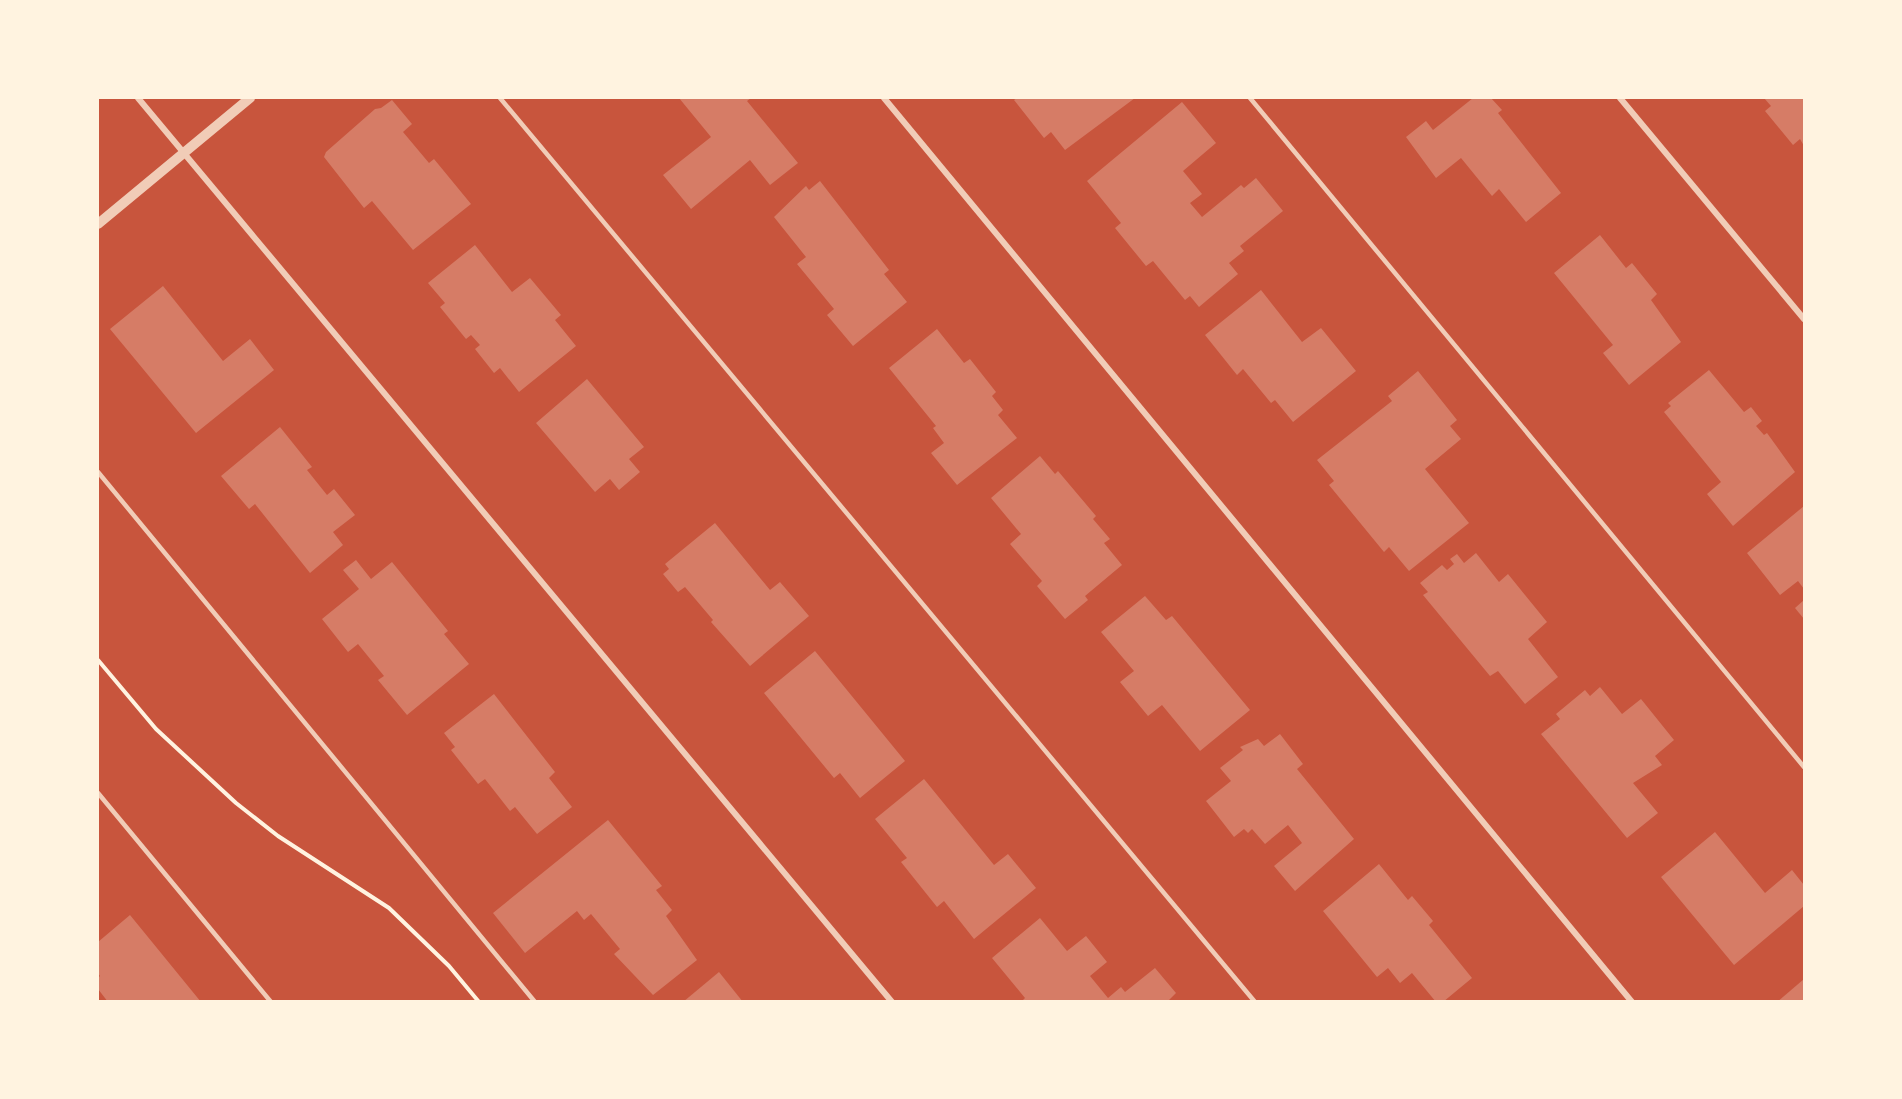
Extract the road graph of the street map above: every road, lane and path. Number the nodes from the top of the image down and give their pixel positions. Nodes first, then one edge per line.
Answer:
1 (138, 98) edge
2 (250, 98) edge
3 (500, 98) edge
4 (884, 98) edge
5 (1250, 98) edge
6 (1620, 98) edge
7 (184, 152) junction
8 (98, 224) edge
9 (1804, 319) edge
10 (98, 472) edge
11 (98, 660) edge
12 (1804, 767) edge
13 (98, 793) edge
14 (271, 1002) edge
15 (479, 1002) edge
16 (535, 1002) edge
17 (892, 1002) edge
18 (1255, 1002) edge
19 (1632, 1002) edge

1 - 7 street
2 - 7 street
3 - 18 lane
4 - 19 street
5 - 12 lane
6 - 9 street
7 - 8 street
7 - 17 street
10 - 16 lane
11 - 15 path
13 - 14 lane

